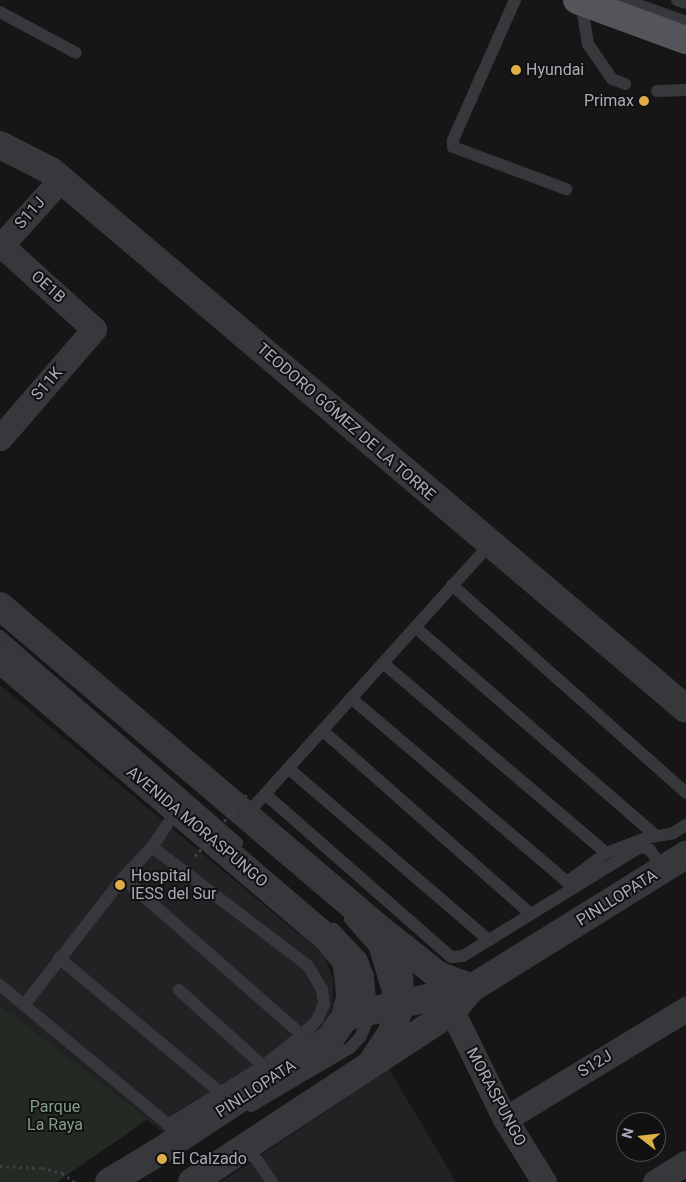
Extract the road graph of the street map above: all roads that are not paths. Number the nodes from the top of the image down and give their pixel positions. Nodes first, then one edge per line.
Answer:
1 (515, 0) edge
2 (626, 0) edge
3 (677, 0) edge
4 (579, 1) edge
5 (686, 3) edge
6 (0, 12) edge
7 (686, 22) edge
8 (686, 40) edge
9 (76, 53) dead end
10 (625, 84) dead end
11 (686, 90) edge
12 (656, 91) dead end
13 (0, 146) edge
14 (60, 179) junction
15 (566, 189) dead end
16 (1, 246) edge
17 (94, 329) joint
18 (0, 438) edge
19 (489, 545) junction
20 (452, 585) junction
21 (0, 606) edge
22 (0, 616) edge
23 (415, 627) junction
24 (0, 636) edge
25 (0, 659) edge
26 (383, 663) junction
27 (351, 698) junction
28 (686, 709) edge
29 (322, 730) junction
30 (288, 768) junction
31 (686, 793) edge
32 (265, 794) junction
33 (177, 810) junction
34 (251, 811) junction
35 (686, 825) edge
36 (656, 836) junction
37 (152, 847) junction
38 (606, 853) junction
39 (675, 862) edge
40 (123, 878) junction
41 (570, 885) junction
42 (531, 914) junction
43 (381, 930) junction
44 (489, 940) junction
45 (59, 958) junction
46 (0, 985) edge
47 (472, 988) junction
48 (179, 990) dead end
49 (24, 1005) junction
50 (686, 1009) edge
51 (377, 1010) junction
52 (452, 1011) junction
53 (302, 1035) junction
54 (263, 1066) junction
55 (361, 1072) junction
56 (220, 1092) junction
57 (505, 1119) junction
58 (176, 1131) junction
59 (247, 1146) junction
60 (686, 1163) edge
61 (108, 1182) edge
62 (124, 1182) edge
63 (180, 1182) edge
64 (192, 1182) edge
65 (272, 1182) edge
66 (544, 1182) edge
67 (655, 1182) edge

1 - 15 lane
2 - 7 lane
3 - 5 lane
4 - 8 main road
4 - 10 lane
6 - 9 lane
11 - 12 lane
13 - 14 street, TEODORO GÓMEZ DE LA TORRE
14 - 16 street, S11J
14 - 19 street, TEODORO GÓMEZ DE LA TORRE
16 - 17 street, OE1B
17 - 18 street, S11K
19 - 20 lane
19 - 28 street, TEODORO GÓMEZ DE LA TORRE
20 - 23 lane
20 - 31 lane
21 - 34 street
22 - 51 lane
23 - 26 lane
23 - 36 lane
24 - 51 lane
25 - 33 street, AVENIDA MORASPUNGO
26 - 27 lane
26 - 38 lane
27 - 29 lane
27 - 41 lane
29 - 30 lane
29 - 42 lane
30 - 32 lane
30 - 44 lane
32 - 34 lane
32 - 44 lane
33 - 37 lane
33 - 51 street, AVENIDA MORASPUNGO
34 - 43 street
35 - 36 lane
36 - 38 lane
37 - 40 lane
37 - 53 lane
38 - 41 lane
39 - 41 lane
39 - 47 street, PINLLOPATA
40 - 45 lane
40 - 53 lane
41 - 42 lane
42 - 44 lane
43 - 47 street
43 - 51 street
45 - 49 lane
45 - 56 lane
46 - 49 lane
47 - 51 street, PINLLOPATA
47 - 52 street, PINLLOPATA
48 - 54 lane
49 - 58 lane
50 - 57 street, S12J
51 - 55 street, PINLLOPATA
51 - 58 street, PINLLOPATA
51 - 62 lane
51 - 63 lane
52 - 55 street, PINLLOPATA
52 - 57 street, MORASPUNGO
53 - 54 lane
54 - 56 lane
55 - 59 street, PINLLOPATA
56 - 58 lane
57 - 66 street, MORASPUNGO
58 - 61 street, PINLLOPATA
59 - 64 street, PINLLOPATA
59 - 65 lane
60 - 67 street

